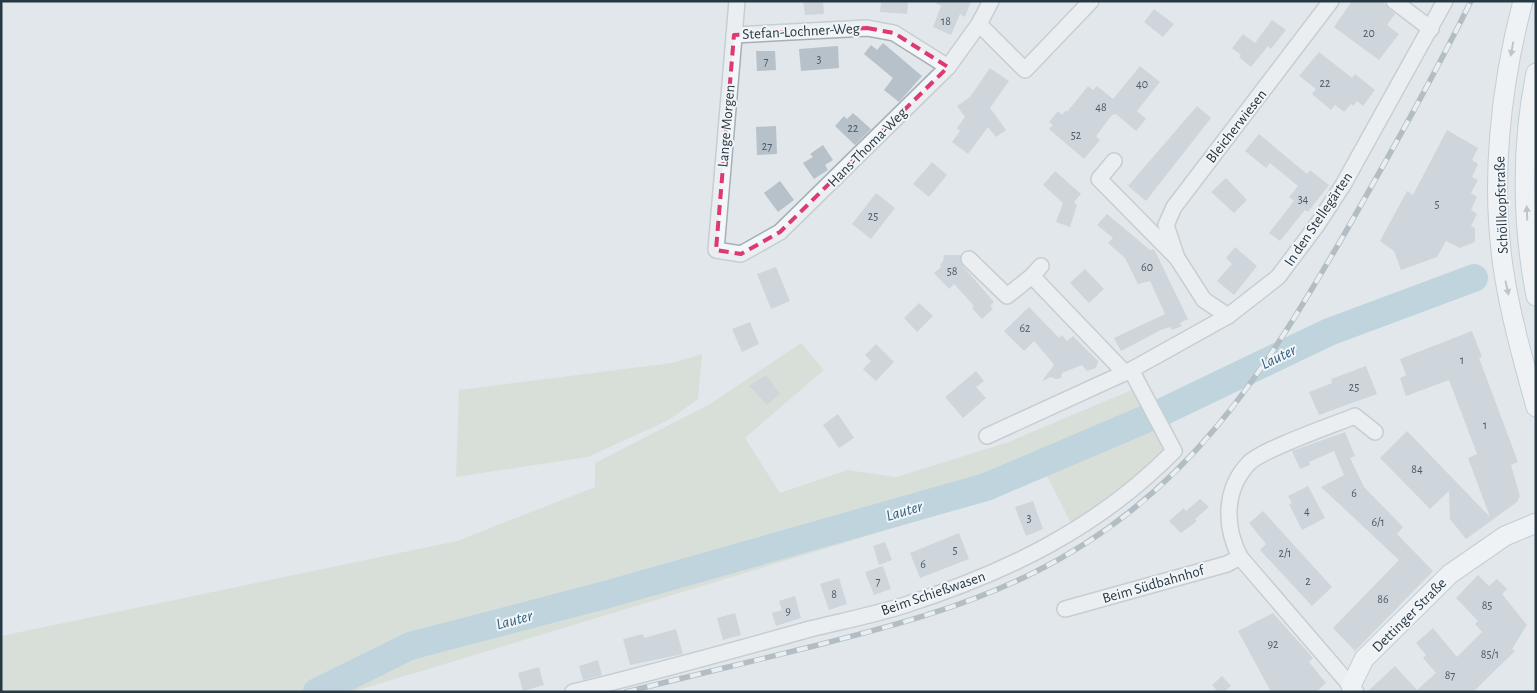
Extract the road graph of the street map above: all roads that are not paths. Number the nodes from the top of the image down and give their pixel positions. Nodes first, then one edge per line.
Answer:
1 (737, 1) edge
2 (991, 1) edge
3 (1091, 1) edge
4 (1331, 1) edge
5 (1394, 1) edge
6 (1444, 1) edge
7 (1523, 1) edge
8 (979, 24) junction
9 (1431, 29) junction
10 (734, 35) junction
11 (948, 67) junction
12 (1536, 73) edge
13 (1114, 160) dead end
14 (716, 250) joint
15 (1177, 258) junction
16 (969, 259) dead end
17 (1536, 296) edge
18 (1228, 316) junction
19 (1128, 371) junction
20 (1536, 407) edge
21 (1375, 432) dead end
22 (987, 436) dead end
23 (1536, 523) edge
24 (1240, 557) junction
25 (1065, 609) dead end
26 (1350, 690) edge
27 (572, 692) edge

1 - 10 street, Lange Morgen
2 - 8 street, Hans-Thoma-Weg
3 - 8 street
4 - 15 street, Bleicherwiesen
5 - 9 street
6 - 9 street, In den Stellegärten
7 -> 20 main road, Schöllkopfstraße
8 - 11 street, Hans-Thoma-Weg
9 - 18 street, In den Stellegärten
10 - 11 street, Stefan-Lochner-Weg
10 - 14 street, Lange Morgen
11 - 14 street, Hans-Thoma-Weg
17 -> 12 main road, Schöllkopfstraße
13 - 15 street, Bleicherwiesen
15 - 18 street, Bleicherwiesen
16 - 19 street
18 - 19 street, In den Stellegärten
19 - 22 street, In den Stellegärten
19 - 27 street, Beim Schießwasen
21 - 24 street
23 - 26 main road, Dettinger Straße
24 - 25 street, Beim Südbahnhof
24 - 26 street

